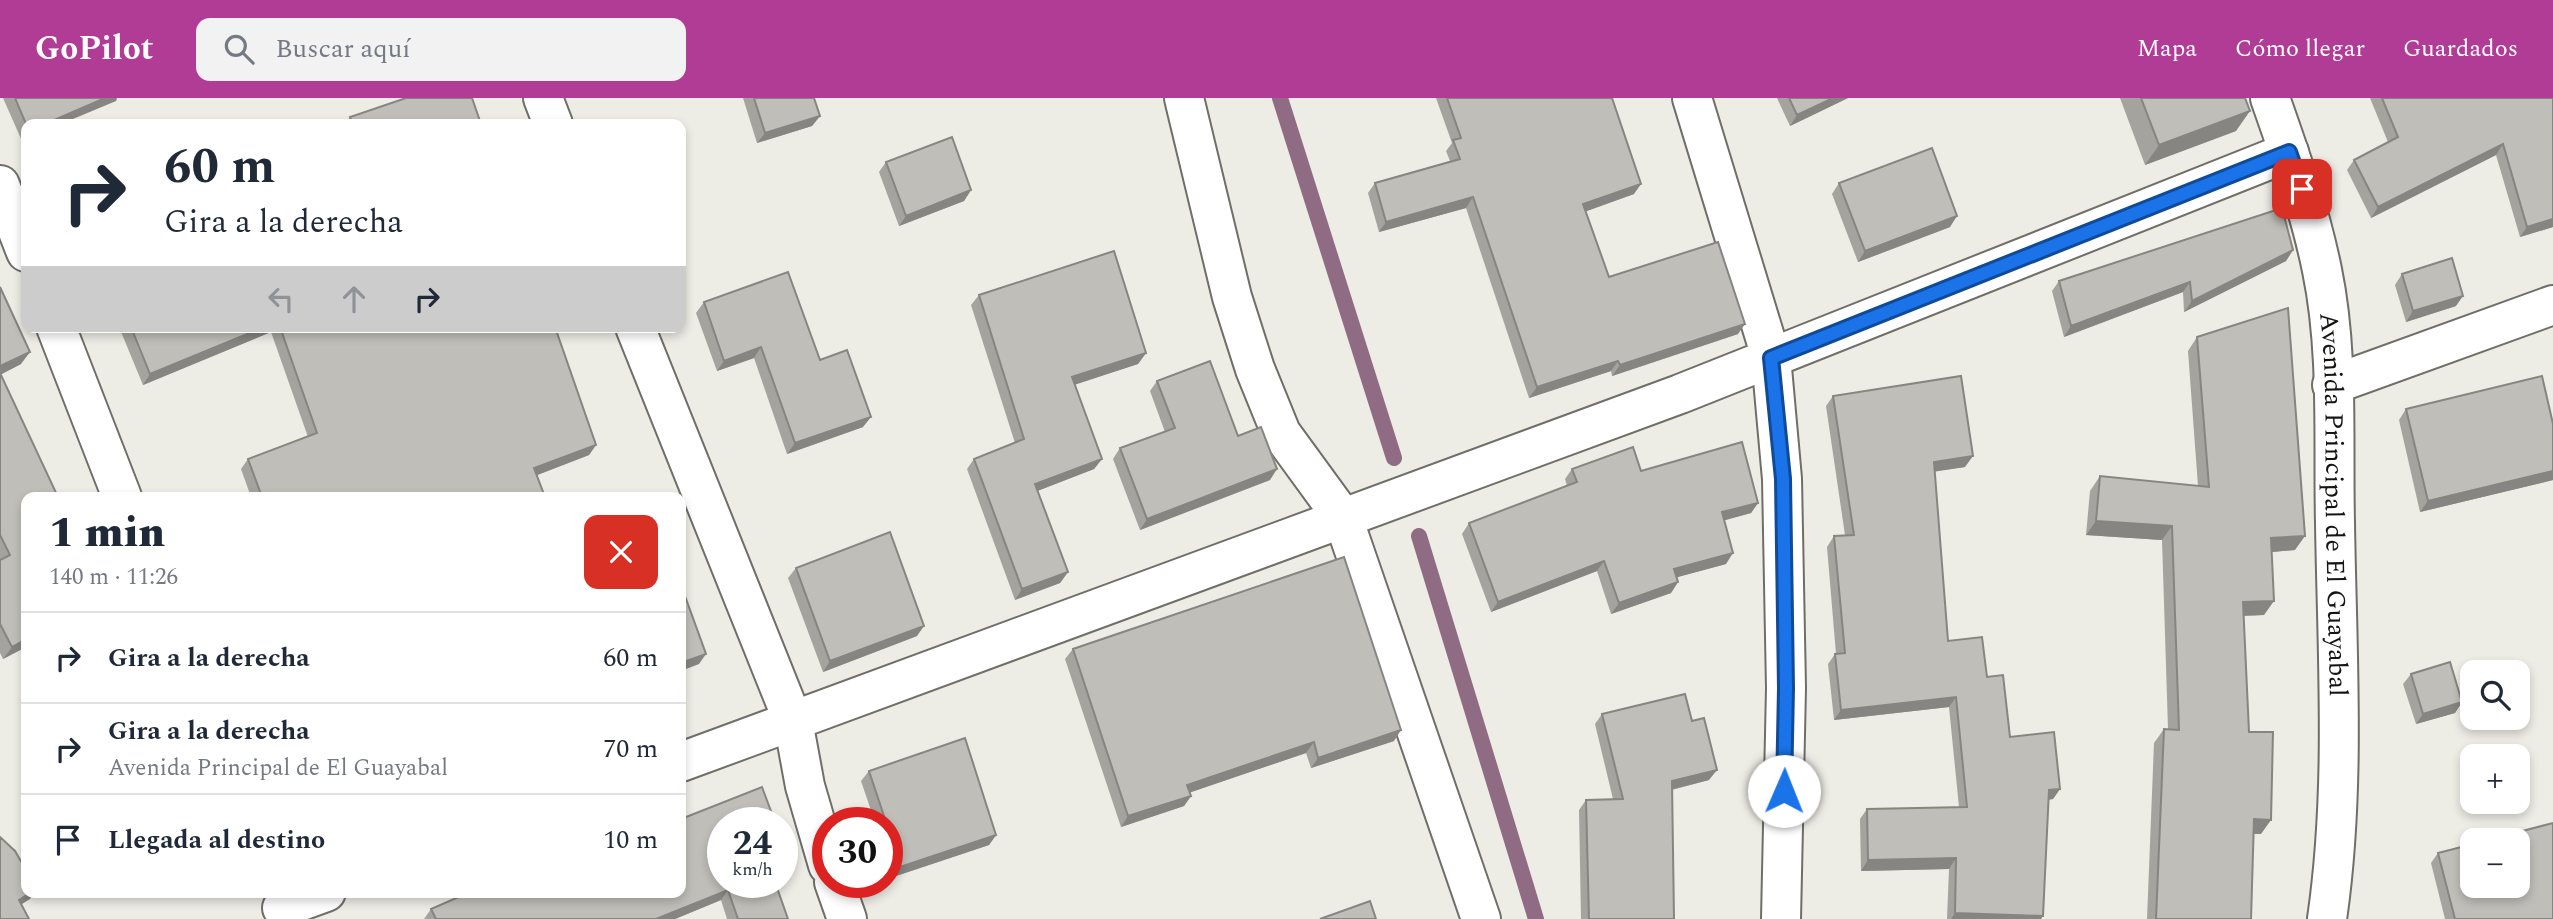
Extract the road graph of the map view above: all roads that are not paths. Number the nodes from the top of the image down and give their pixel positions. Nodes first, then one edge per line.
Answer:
1 (542, 98) edge
2 (1184, 98) edge
3 (1692, 98) edge
4 (2270, 98) edge
5 (551, 119) edge
6 (2289, 152) junction
7 (0, 185) edge
8 (21, 240) edge
9 (2553, 305) edge
10 (57, 333) edge
11 (637, 333) edge
12 (1771, 358) junction
13 (2332, 385) junction
14 (120, 492) edge
15 (1343, 518) junction
16 (793, 721) junction
17 (686, 760) edge
18 (812, 810) edge
19 (308, 898) edge
20 (840, 898) edge
21 (282, 907) edge
22 (847, 919) edge
23 (1480, 919) edge
24 (1781, 919) edge
25 (2327, 919) edge

1 - 5 street
2 - 15 street
3 - 12 street
4 - 6 street, Avenida Principal de El Guayabal
6 - 12 street
6 - 13 street, Avenida Principal de El Guayabal
7 - 8 street
9 - 13 street
10 - 14 street
11 - 16 street
12 - 15 street
12 - 24 street
13 - 25 street, Avenida Principal de El Guayabal
15 - 16 street
15 - 23 street
16 - 17 street
16 - 18 street
19 - 21 street
20 - 22 street

